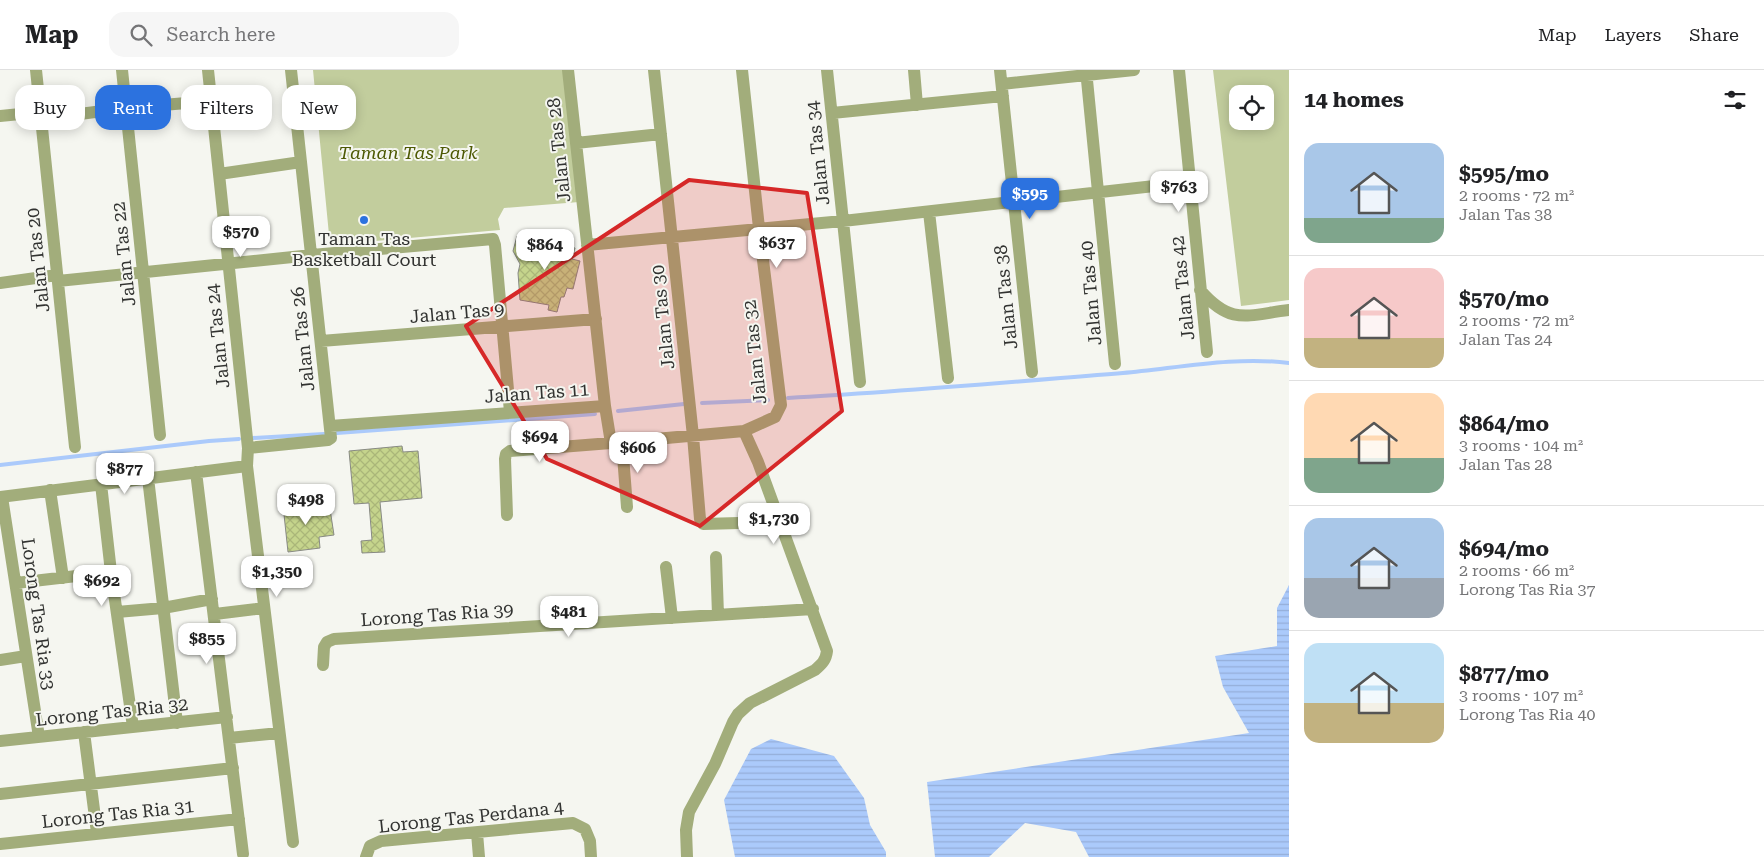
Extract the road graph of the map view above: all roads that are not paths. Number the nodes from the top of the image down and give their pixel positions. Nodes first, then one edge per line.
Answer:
1 (36, 70) edge
2 (122, 70) edge
3 (208, 70) edge
4 (291, 70) edge
5 (568, 70) edge
6 (654, 70) edge
7 (742, 70) edge
8 (827, 70) edge
9 (914, 70) edge
10 (1000, 70) edge
11 (1134, 70) edge
12 (1179, 70) edge
13 (1086, 72) edge
14 (38, 85) edge
15 (124, 85) edge
16 (209, 85) edge
17 (1003, 90) junction
18 (917, 105) junction
19 (832, 114) junction
20 (0, 116) edge
21 (15, 116) edge
22 (42, 130) edge
23 (128, 130) edge
24 (214, 130) edge
25 (661, 134) junction
26 (576, 143) junction
27 (301, 162) junction
28 (219, 174) junction
29 (1190, 182) junction
30 (1098, 192) junction
31 (1014, 202) junction
32 (929, 212) junction
33 (843, 221) junction
34 (758, 228) junction
35 (672, 236) junction
36 (588, 245) junction
37 (312, 255) junction
38 (227, 264) junction
39 (143, 271) junction
40 (57, 278) junction
41 (0, 283) edge
42 (1200, 290) junction
43 (1289, 310) edge
44 (596, 319) junction
45 (501, 327) junction
46 (320, 341) junction
47 (1207, 352) dead end
48 (1115, 364) dead end
49 (1032, 372) dead end
50 (948, 378) dead end
51 (860, 382) dead end
52 (605, 406) junction
53 (510, 412) junction
54 (330, 426) junction
55 (744, 431) junction
56 (160, 435) dead end
57 (693, 436) junction
58 (616, 443) junction
59 (75, 447) dead end
60 (248, 448) junction
61 (247, 466) junction
62 (196, 472) junction
63 (148, 478) junction
64 (101, 484) junction
65 (50, 490) junction
66 (1, 497) edge
67 (627, 507) dead end
68 (507, 515) dead end
69 (739, 523) dead end
70 (716, 557) dead end
71 (666, 567) dead end
72 (111, 572) junction
73 (63, 578) junction
74 (16, 583) junction
75 (212, 599) junction
76 (163, 608) junction
77 (264, 608) junction
78 (813, 609) junction
79 (117, 612) junction
80 (215, 614) junction
81 (718, 615) junction
82 (672, 618) junction
83 (26, 656) junction
84 (0, 660) edge
85 (323, 665) dead end
86 (227, 717) junction
87 (177, 723) junction
88 (133, 727) junction
89 (84, 732) junction
90 (280, 733) junction
91 (39, 737) junction
92 (229, 738) junction
93 (0, 741) edge
94 (233, 768) junction
95 (91, 784) junction
96 (0, 794) edge
97 (239, 819) junction
98 (97, 833) junction
99 (477, 833) junction
100 (293, 842) dead end
101 (0, 844) edge
102 (243, 854) dead end
103 (366, 856) edge
104 (479, 857) edge
105 (591, 857) edge
106 (687, 857) edge

1 - 14 street, Jalan Tas 20
2 - 15 street, Jalan Tas 22
3 - 16 street, Jalan Tas 24
4 - 27 street, Jalan Tas 26
5 - 26 street, Jalan Tas 28
6 - 25 street, Jalan Tas 30
7 - 34 street, Jalan Tas 32
8 - 19 street, Jalan Tas 34
9 - 18 street
10 - 17 street, Jalan Tas 38
11 - 13 street
12 - 29 street, Jalan Tas 42
13 - 17 street
13 - 30 street, Jalan Tas 40
17 - 18 street
17 - 31 street, Jalan Tas 38
18 - 19 street
19 - 33 street, Jalan Tas 34
20 - 21 street
22 - 40 street, Jalan Tas 20
23 - 39 street, Jalan Tas 22
24 - 28 street, Jalan Tas 24
25 - 26 street
25 - 35 street, Jalan Tas 30
26 - 36 street, Jalan Tas 28
27 - 28 street
27 - 37 street, Jalan Tas 26
28 - 38 street, Jalan Tas 24
29 - 30 street
29 - 42 street, Jalan Tas 42
30 - 31 street
30 - 48 street, Jalan Tas 40
31 - 32 street
31 - 49 street, Jalan Tas 38
32 - 33 street
32 - 50 street
33 - 34 street
33 - 51 street, Jalan Tas 34
34 - 35 street
34 - 55 street, Jalan Tas 32
35 - 36 street
35 - 57 street, Jalan Tas 30
36 - 44 street, Jalan Tas 28
37 - 38 street
37 - 45 street
37 - 46 street, Jalan Tas 26
38 - 39 street
38 - 60 street, Jalan Tas 24
39 - 40 street
39 - 56 street, Jalan Tas 22
40 - 41 street
40 - 59 street, Jalan Tas 20
42 - 43 street
42 - 47 street, Jalan Tas 42
44 - 45 street, Jalan Tas 9
44 - 52 street, Jalan Tas 28
45 - 46 street, Jalan Tas 9
45 - 53 street
46 - 54 street, Jalan Tas 26
52 - 53 street, Jalan Tas 11
52 - 58 street, Jalan Tas 11
53 - 54 street, Jalan Tas 11
54 - 60 street
55 - 57 street
55 - 78 street
57 - 58 street
57 - 69 street, Jalan Tas 30
58 - 67 street, Jalan Tas 11
58 - 68 street
60 - 61 street, Jalan Tas 24
61 - 62 street
61 - 77 street, Jalan Tas 24
62 - 63 street
62 - 75 street
63 - 64 street
63 - 76 street
64 - 65 street
64 - 72 street
65 - 66 street
65 - 73 street
66 - 74 street, Lorong Tas Ria 33
70 - 81 street
71 - 82 street
72 - 73 street
72 - 79 street
73 - 74 street
74 - 83 street, Lorong Tas Ria 33
75 - 76 street
75 - 80 street
76 - 79 street
76 - 87 street
77 - 80 street
77 - 90 street, Jalan Tas 24
78 - 81 street, Lorong Tas Ria 39
78 - 106 street
79 - 88 street
80 - 86 street
81 - 82 street, Lorong Tas Ria 39
82 - 85 street, Lorong Tas Ria 39
83 - 84 street
83 - 91 street, Lorong Tas Ria 33
86 - 87 street, Lorong Tas Ria 32
86 - 92 street
87 - 88 street, Lorong Tas Ria 32
88 - 89 street, Lorong Tas Ria 32
89 - 91 street, Lorong Tas Ria 32
89 - 95 street
90 - 92 street
90 - 100 street, Jalan Tas 24
91 - 93 street, Lorong Tas Ria 32
92 - 94 street
94 - 95 street
94 - 97 street
95 - 96 street
95 - 98 street
97 - 98 street, Lorong Tas Ria 31
97 - 102 street
98 - 101 street, Lorong Tas Ria 31
99 - 103 street, Lorong Tas Perdana 4
99 - 104 street
99 - 105 street, Lorong Tas Perdana 4

